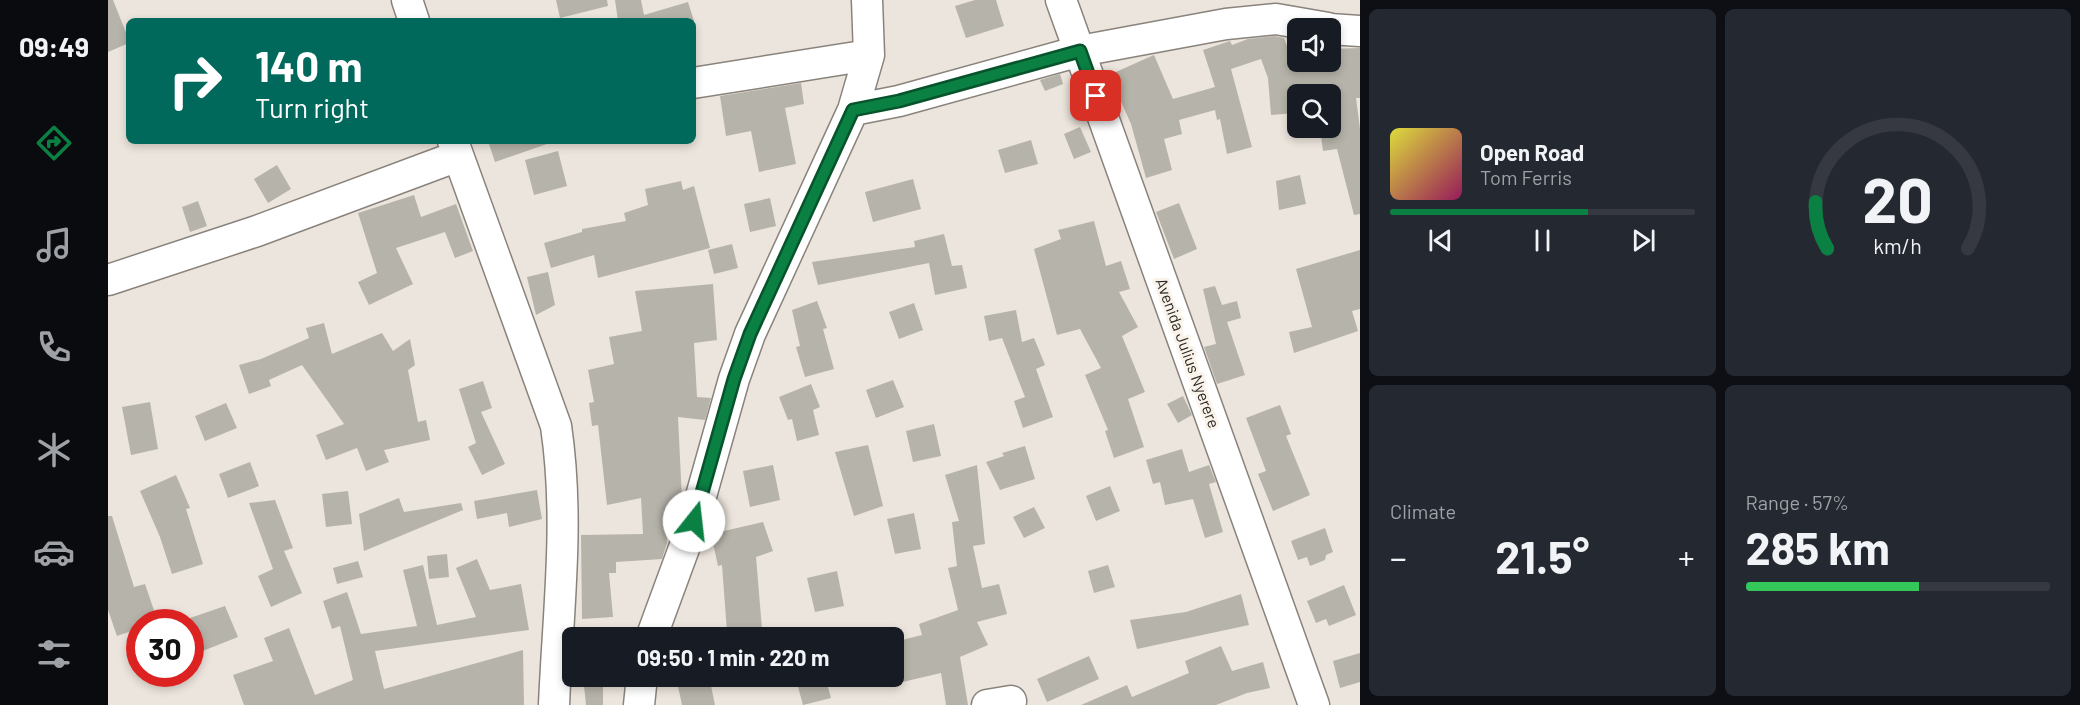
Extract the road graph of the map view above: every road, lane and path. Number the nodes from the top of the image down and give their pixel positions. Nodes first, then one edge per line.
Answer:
1 (408, 0) edge
2 (867, 0) edge
3 (1061, 0) edge
4 (1274, 10) edge
5 (413, 18) edge
6 (1297, 18) edge
7 (1341, 30) edge
8 (1360, 31) edge
9 (1080, 51) junction
10 (869, 55) junction
11 (696, 83) edge
12 (853, 110) junction
13 (455, 148) edge
14 (108, 280) edge
15 (655, 627) edge
16 (641, 687) edge
17 (554, 705) edge
18 (639, 705) edge
19 (1314, 705) edge

1 - 5 street
2 - 10 street
3 - 9 street, Avenida Julius Nyerere
4 - 6 street
4 - 9 street
7 - 8 street
9 - 12 street
9 - 19 street, Avenida Julius Nyerere
10 - 11 street
10 - 12 street
12 - 15 street
13 - 14 street
13 - 17 street
16 - 18 street

